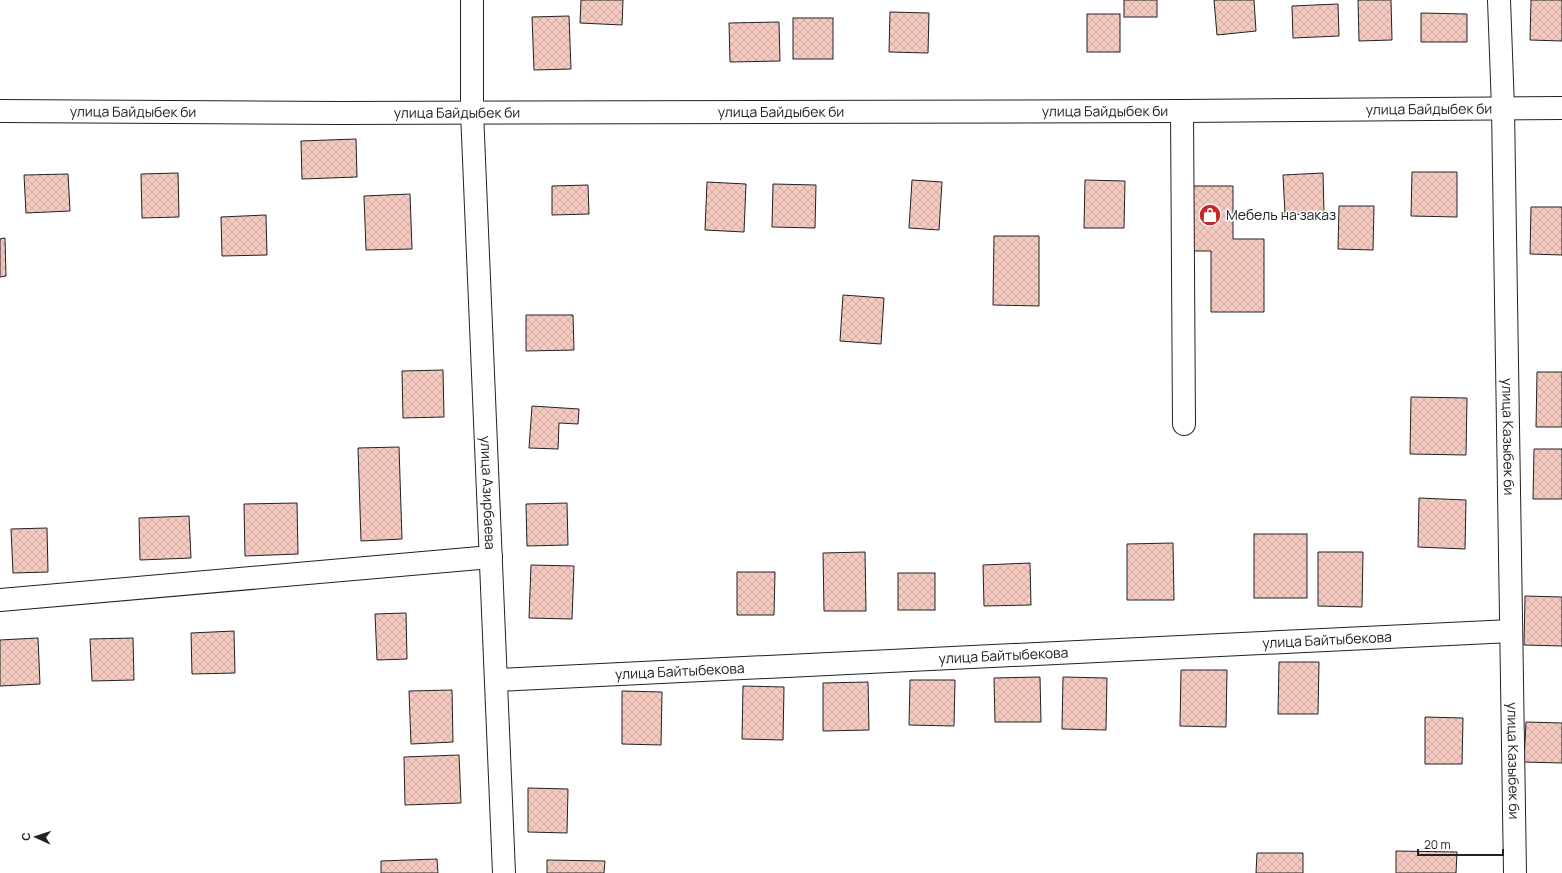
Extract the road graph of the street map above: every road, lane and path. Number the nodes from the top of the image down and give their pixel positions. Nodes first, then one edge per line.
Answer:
1 (472, 0) edge
2 (1499, 0) edge
3 (1503, 108) junction
4 (1562, 108) edge
5 (0, 111) edge
6 (1182, 111) junction
7 (472, 112) junction
8 (1184, 424) dead end
9 (491, 557) junction
10 (0, 600) edge
11 (1511, 631) junction
12 (496, 680) junction
13 (504, 873) edge
14 (1515, 873) edge

1 - 7 street
2 - 3 street, улица Казыбек би
3 - 4 street, улица Байдыбек би
3 - 6 street, улица Байдыбек би
3 - 11 street, улица Казыбек би
5 - 7 street, улица Байдыбек би
6 - 7 street, улица Байдыбек би
6 - 8 street
7 - 9 street, улица Азирбаева
9 - 10 street
9 - 12 street, улица Азирбаева
11 - 12 street, улица Байтыбекова
11 - 14 street, улица Казыбек би
12 - 13 street, улица Азирбаева

